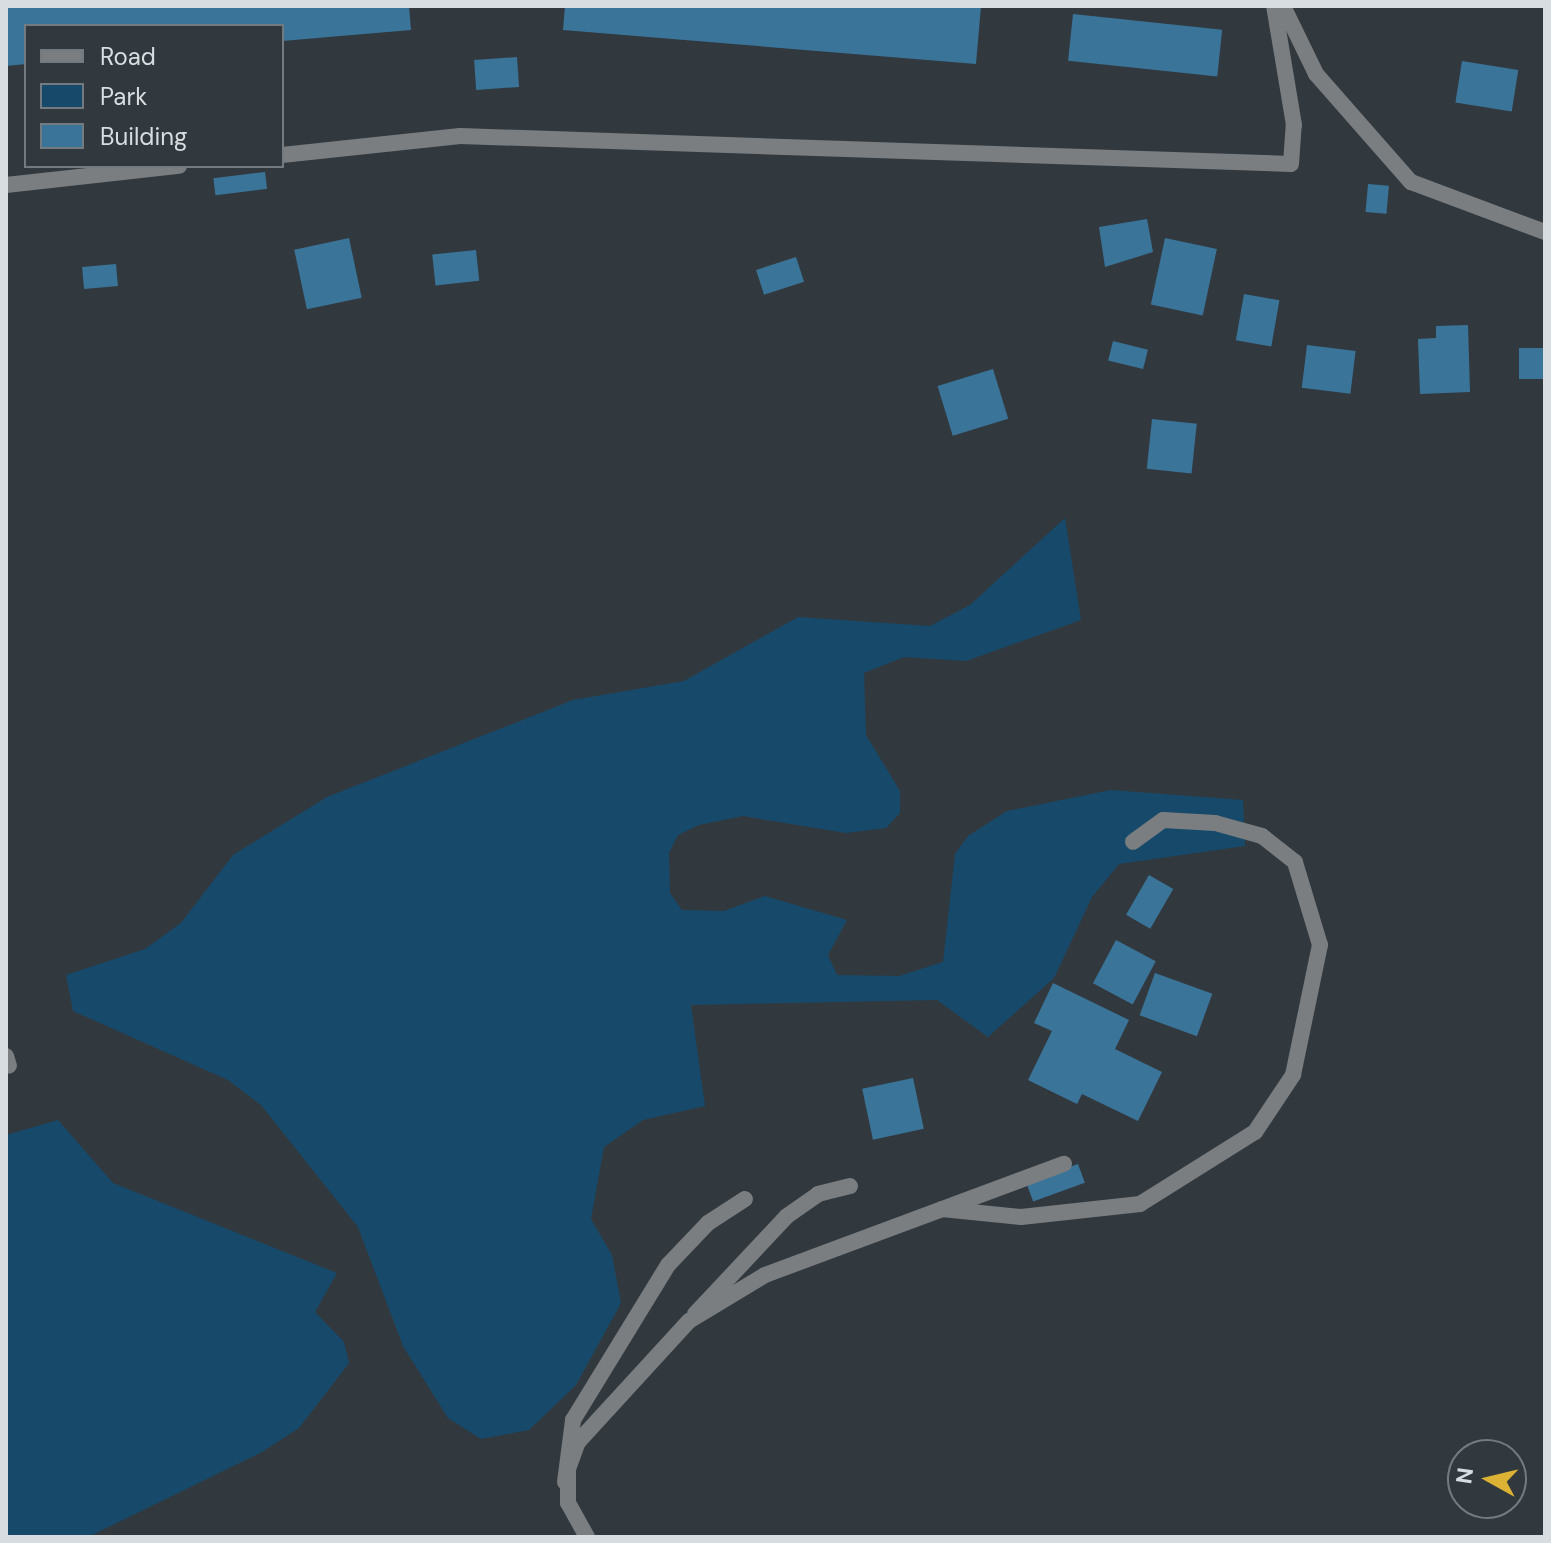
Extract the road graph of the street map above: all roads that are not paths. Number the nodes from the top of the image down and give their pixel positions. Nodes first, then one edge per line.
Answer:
1 (1274, 6) edge
2 (1283, 6) edge
3 (284, 155) edge
4 (161, 168) edge
5 (6, 185) edge
6 (1545, 232) edge
7 (1133, 842) dead end
8 (1064, 1164) dead end
9 (850, 1186) dead end
10 (745, 1199) dead end
11 (942, 1209) junction
12 (689, 1321) junction
13 (568, 1503) junction
14 (587, 1537) edge

1 - 3 street
2 - 6 street
4 - 5 street
7 - 11 street
8 - 11 street
9 - 12 street
10 - 13 street
11 - 12 street
12 - 13 street
13 - 14 street

